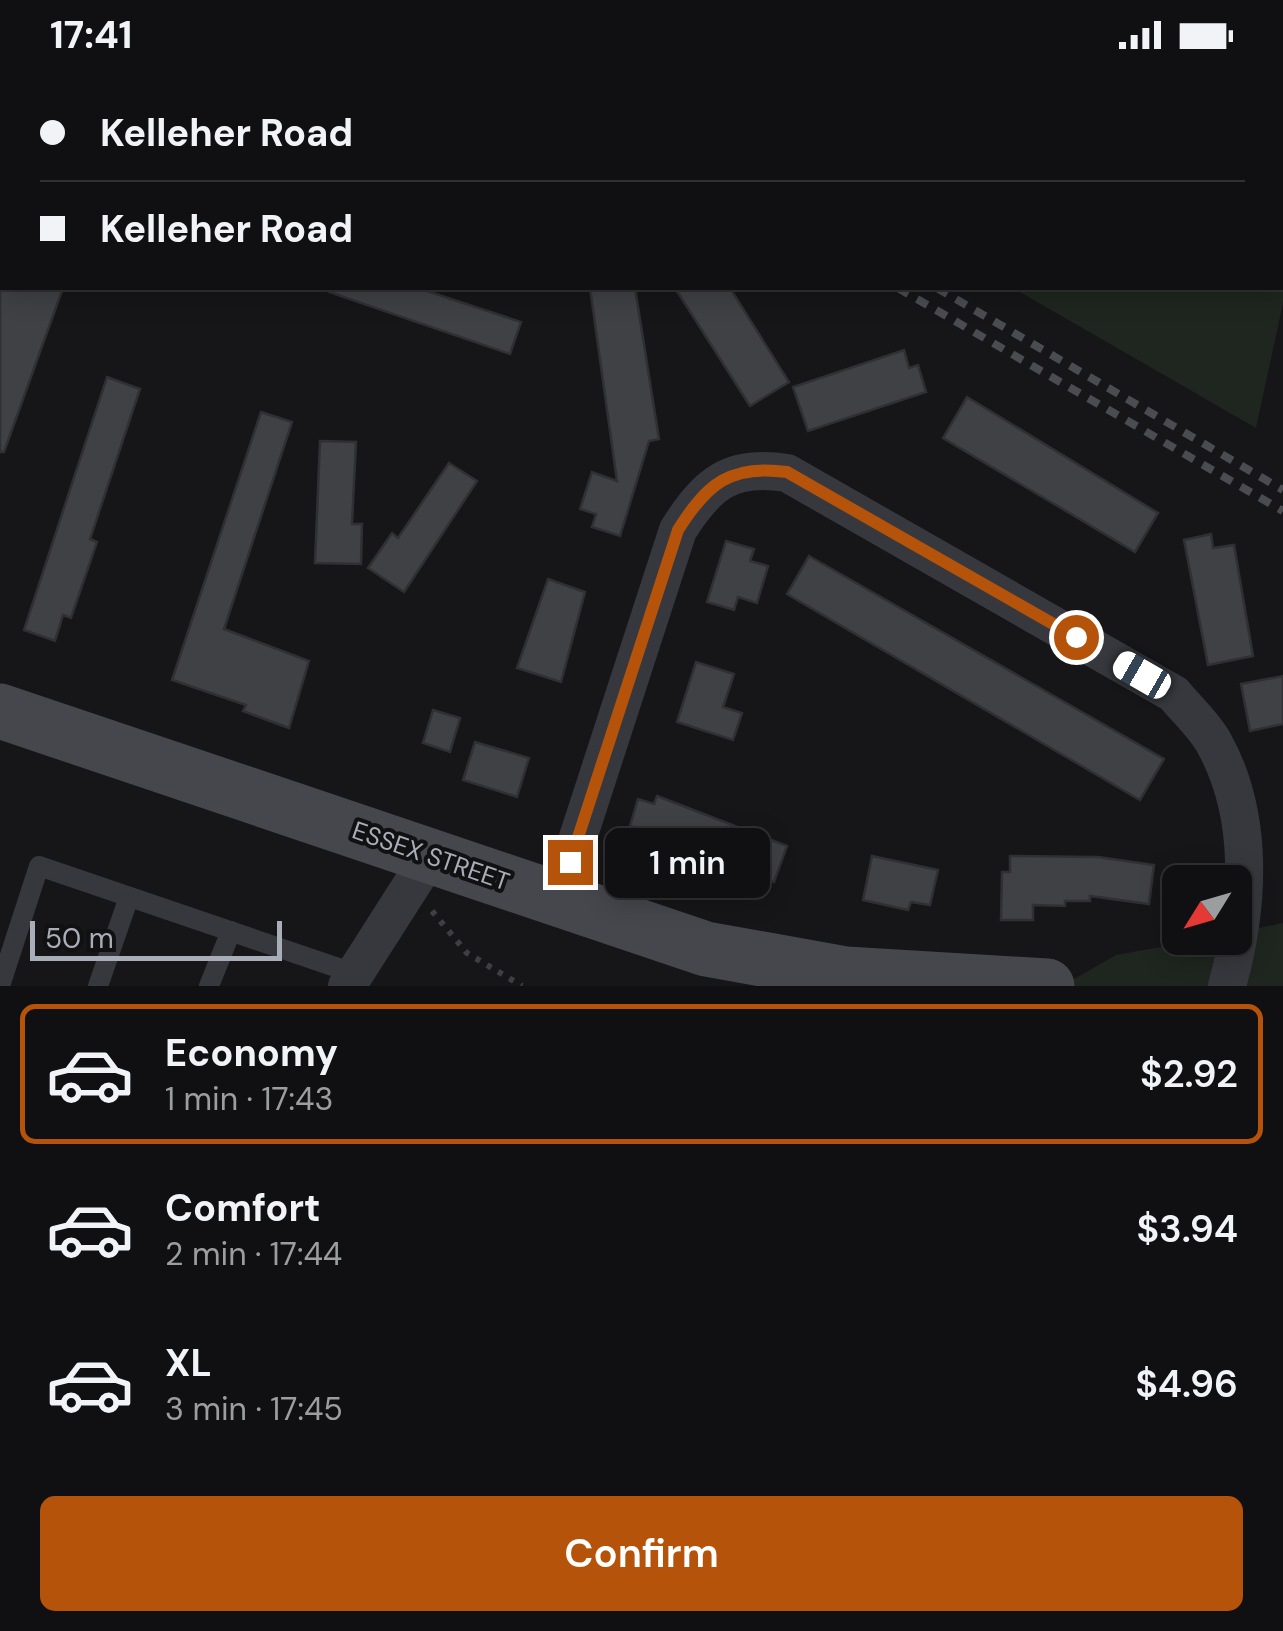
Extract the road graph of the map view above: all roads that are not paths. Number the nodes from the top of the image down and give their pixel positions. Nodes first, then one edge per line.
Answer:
1 (0, 711) edge
2 (421, 871) junction
3 (129, 897) junction
4 (558, 900) junction
5 (231, 932) junction
6 (706, 949) junction
7 (351, 980) edge
8 (986, 984) edge
9 (0, 986) edge
10 (98, 986) edge
11 (209, 986) edge
12 (766, 986) edge
13 (1048, 986) edge
14 (1227, 986) edge

1 - 2 main road, ESSEX STREET
2 - 4 main road, ESSEX STREET
2 - 7 street
3 - 5 lane
3 - 9 lane
3 - 10 lane
4 - 6 main road, ESSEX STREET
4 - 14 street
5 - 7 lane
5 - 11 lane
6 - 8 main road, ESSEX STREET
6 - 12 main road
8 - 13 main road, ESSEX STREET

